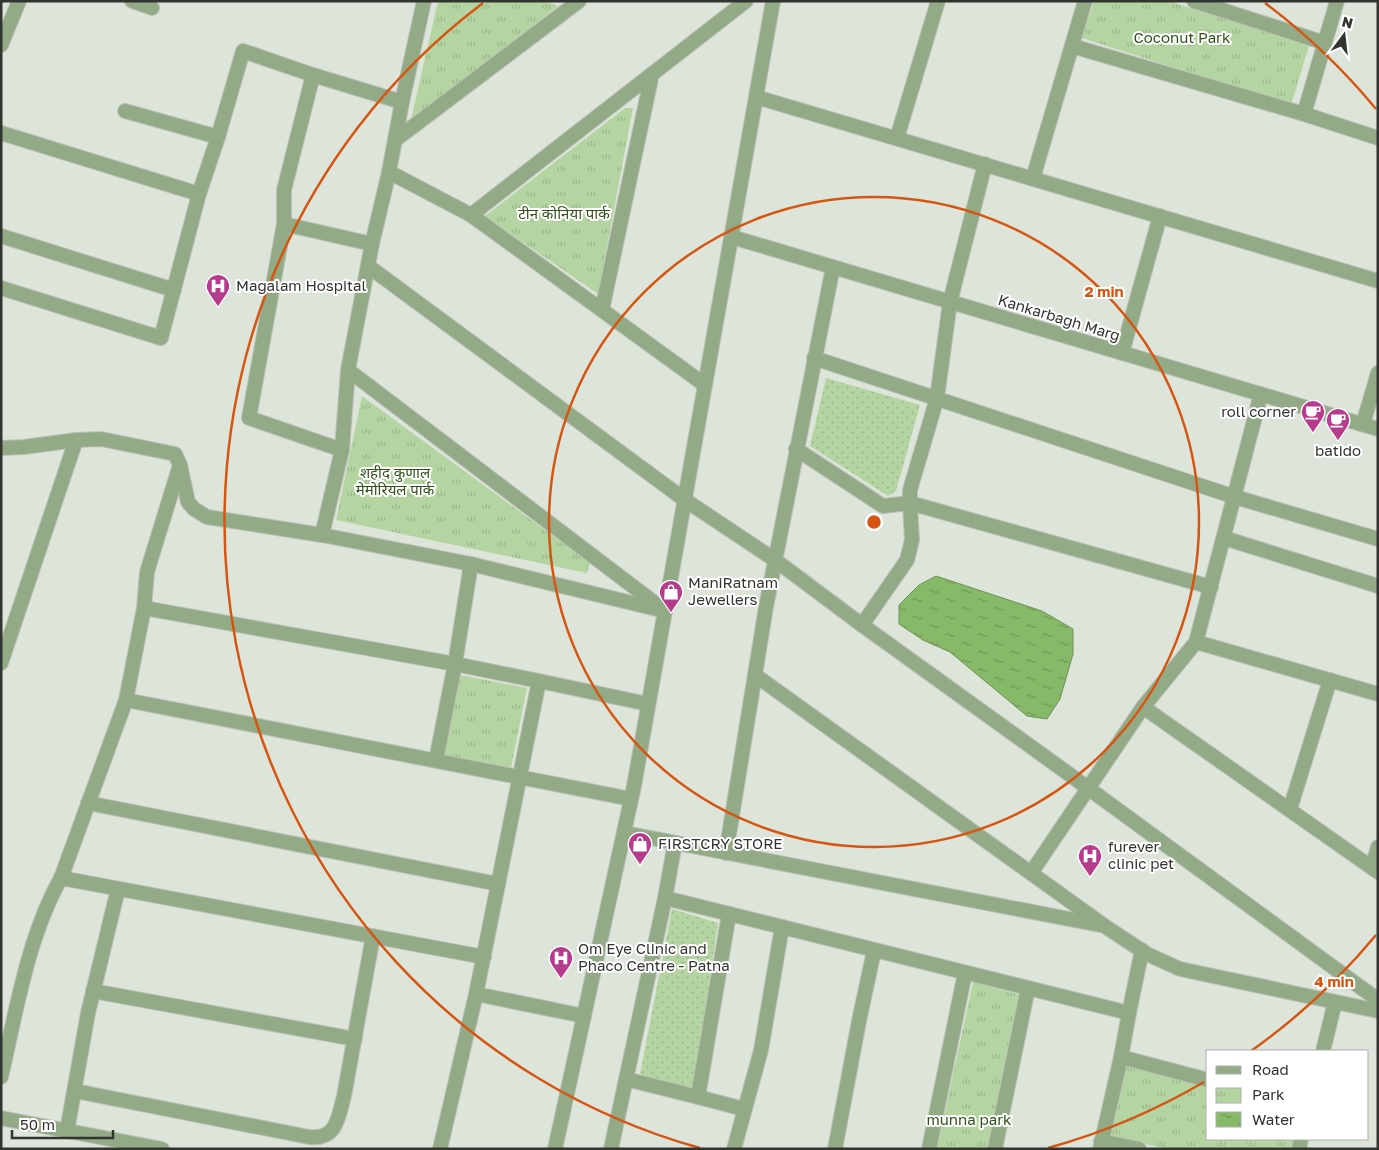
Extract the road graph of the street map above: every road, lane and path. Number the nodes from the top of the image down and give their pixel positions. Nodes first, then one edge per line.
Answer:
1 (19, 1) edge
2 (132, 1) edge
3 (424, 1) edge
4 (746, 1) edge
5 (773, 1) edge
6 (938, 1) edge
7 (1085, 1) edge
8 (1194, 1) edge
9 (1337, 1) edge
10 (572, 3) edge
11 (152, 8) dead end
12 (1325, 43) junction
13 (1, 45) edge
14 (1072, 46) junction
15 (652, 74) junction
16 (313, 76) junction
17 (756, 97) junction
18 (402, 102) junction
19 (125, 111) dead end
20 (1304, 114) junction
21 (1, 133) edge
22 (218, 137) junction
23 (897, 138) junction
24 (1378, 138) edge
25 (395, 140) junction
26 (984, 164) junction
27 (389, 172) junction
28 (1032, 178) junction
29 (199, 194) junction
30 (471, 215) junction
31 (1160, 216) junction
32 (284, 224) junction
33 (1, 236) edge
34 (732, 237) junction
35 (372, 244) junction
36 (368, 266) junction
37 (833, 267) junction
38 (1378, 281) edge
39 (1, 288) edge
40 (174, 290) junction
41 (950, 302) junction
42 (602, 310) junction
43 (1122, 353) junction
44 (814, 358) junction
45 (348, 370) junction
46 (1378, 373) edge
47 (705, 385) junction
48 (1261, 394) junction
49 (937, 398) junction
50 (1363, 424) junction
51 (1378, 429) edge
52 (76, 440) junction
53 (1, 448) edge
54 (796, 449) junction
55 (342, 450) junction
56 (180, 465) junction
57 (1235, 497) junction
58 (684, 500) junction
59 (910, 503) junction
60 (322, 535) junction
61 (1224, 538) junction
62 (1378, 539) edge
63 (775, 560) junction
64 (471, 564) junction
65 (1378, 586) edge
66 (1211, 587) junction
67 (144, 608) junction
68 (665, 610) junction
69 (862, 625) junction
70 (1196, 642) junction
71 (1, 663) edge
72 (455, 664) junction
73 (755, 675) junction
74 (1330, 680) junction
75 (539, 681) junction
76 (1378, 694) edge
77 (126, 700) junction
78 (648, 704) junction
79 (1143, 706) junction
80 (436, 760) junction
81 (519, 778) junction
82 (1088, 787) junction
83 (631, 799) junction
84 (88, 803) junction
85 (1290, 809) junction
86 (625, 833) junction
87 (675, 843) junction
88 (1378, 847) edge
89 (726, 853) junction
90 (1375, 869) edge
91 (1031, 872) junction
92 (61, 878) junction
93 (498, 884) junction
94 (118, 889) junction
95 (665, 898) junction
96 (729, 914) junction
97 (1106, 926) junction
98 (782, 928) junction
99 (373, 936) junction
100 (874, 950) junction
101 (1142, 950) junction
102 (484, 957) junction
103 (965, 973) junction
104 (1028, 988) junction
105 (93, 991) junction
106 (476, 994) junction
107 (1378, 1000) edge
108 (1335, 1002) junction
109 (1378, 1011) edge
110 (1129, 1013) junction
111 (584, 1016) junction
112 (355, 1040) junction
113 (1323, 1050) edge
114 (1122, 1057) junction
115 (1, 1077) edge
116 (626, 1079) junction
117 (1206, 1079) edge
118 (75, 1091) junction
119 (698, 1097) junction
120 (744, 1109) junction
121 (1, 1118) edge
122 (67, 1131) junction
123 (1100, 1145) edge
124 (557, 1148) edge
125 (162, 1149) edge
126 (440, 1149) edge
127 (611, 1149) edge
128 (734, 1149) edge
129 (835, 1149) edge
130 (929, 1149) edge
131 (995, 1149) edge
132 (1139, 1149) edge

1 - 13 street
2 - 11 street
3 - 18 street
4 - 15 street
5 - 17 street
6 - 23 street
7 - 14 street
8 - 12 street
9 - 12 street
10 - 25 street
12 - 20 street
14 - 20 street
14 - 28 street
15 - 30 street
15 - 42 street
16 - 18 street
16 - 22 street
16 - 32 street
17 - 23 street
17 - 34 street
18 - 25 street
19 - 22 street
20 - 24 street
21 - 29 street
22 - 29 street
23 - 26 street
25 - 27 street
26 - 28 street
26 - 41 street
27 - 30 street
27 - 35 street
28 - 31 street
29 - 40 street
30 - 42 street
31 - 38 street
31 - 43 street
32 - 35 street
32 - 55 street
33 - 40 street
34 - 37 street, Kankarbagh Marg
34 - 47 street
35 - 36 street
36 - 45 street
36 - 58 street
37 - 41 street, Kankarbagh Marg
37 - 44 street
39 - 40 street
41 - 43 street, Kankarbagh Marg
41 - 49 street
42 - 47 street
43 - 48 street, Kankarbagh Marg
44 - 49 street
44 - 54 street
45 - 55 street
45 - 68 street
46 - 50 street
47 - 58 street
48 - 50 street, Kankarbagh Marg
48 - 57 street
49 - 57 street
49 - 59 street
50 - 51 street, Kankarbagh Marg
52 - 53 street
52 - 56 street
52 - 71 street
54 - 59 street
54 - 63 street
55 - 60 street
56 - 60 street
56 - 67 street
57 - 61 street
57 - 62 street
58 - 63 street
58 - 68 street
59 - 66 street
59 - 69 street
60 - 64 street
61 - 65 street
61 - 66 street
63 - 69 street
63 - 73 street
64 - 68 street
64 - 72 street
66 - 70 street
67 - 72 street
67 - 77 street
68 - 78 street
69 - 82 street
70 - 74 street
70 - 79 street
72 - 75 street
72 - 80 street
73 - 89 street
73 - 91 street
74 - 76 street
74 - 85 street
75 - 78 street
75 - 81 street
77 - 80 street
77 - 84 street
78 - 83 street
79 - 82 street
79 - 85 street
80 - 81 street
81 - 83 street
81 - 93 street
82 - 91 street
82 - 107 street
83 - 86 street
84 - 92 street
84 - 93 street
85 - 90 street
86 - 87 street
86 - 111 street
87 - 89 street
87 - 95 street
88 - 90 street
89 - 97 street
91 - 97 street
92 - 94 street
92 - 115 street
93 - 102 street
94 - 99 street
94 - 105 street
95 - 96 street
95 - 116 street
96 - 98 street
96 - 119 street
97 - 101 street
98 - 100 street
98 - 120 street
99 - 102 street
99 - 112 street
100 - 103 street
100 - 129 street
101 - 108 street
101 - 110 street
102 - 106 street
103 - 104 street
103 - 130 street
104 - 110 street
104 - 131 street
105 - 112 street
105 - 118 street
106 - 111 street
106 - 126 street
108 - 109 street
108 - 113 street
110 - 114 street
111 - 124 street
112 - 118 street
114 - 117 street
114 - 123 street
116 - 119 street
116 - 127 street
118 - 122 street
119 - 120 street
120 - 128 street
121 - 122 street
122 - 125 street
123 - 132 street

